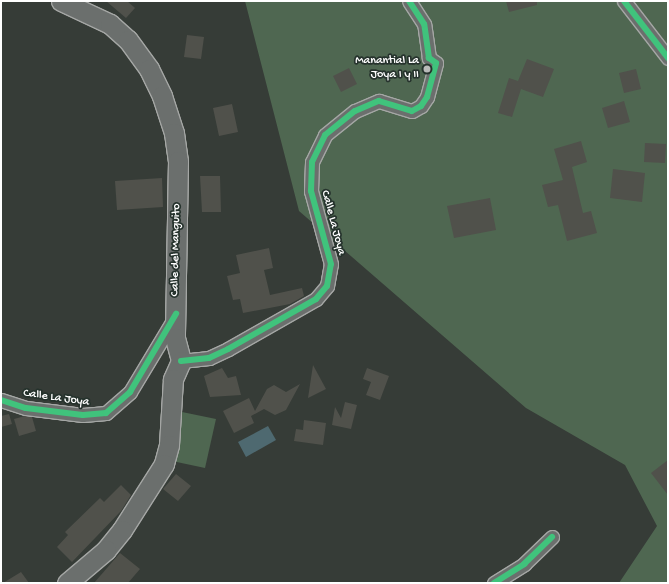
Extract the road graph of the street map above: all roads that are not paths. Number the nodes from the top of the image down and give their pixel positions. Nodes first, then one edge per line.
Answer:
1 (61, 1) edge
2 (409, 1) edge
3 (624, 1) edge
4 (84, 5) edge
5 (668, 58) edge
6 (176, 314) junction
7 (181, 361) junction
8 (1, 400) edge
9 (552, 537) dead end
10 (67, 583) edge
11 (494, 583) edge

1 - 4 main road, Calle del Manguito
2 - 7 street, Calle La Joya
3 - 5 street
4 - 6 main road, Calle del Manguito
6 - 7 main road, Calle del Manguito
6 - 8 street, Calle La Joya
7 - 10 main road
9 - 11 street

